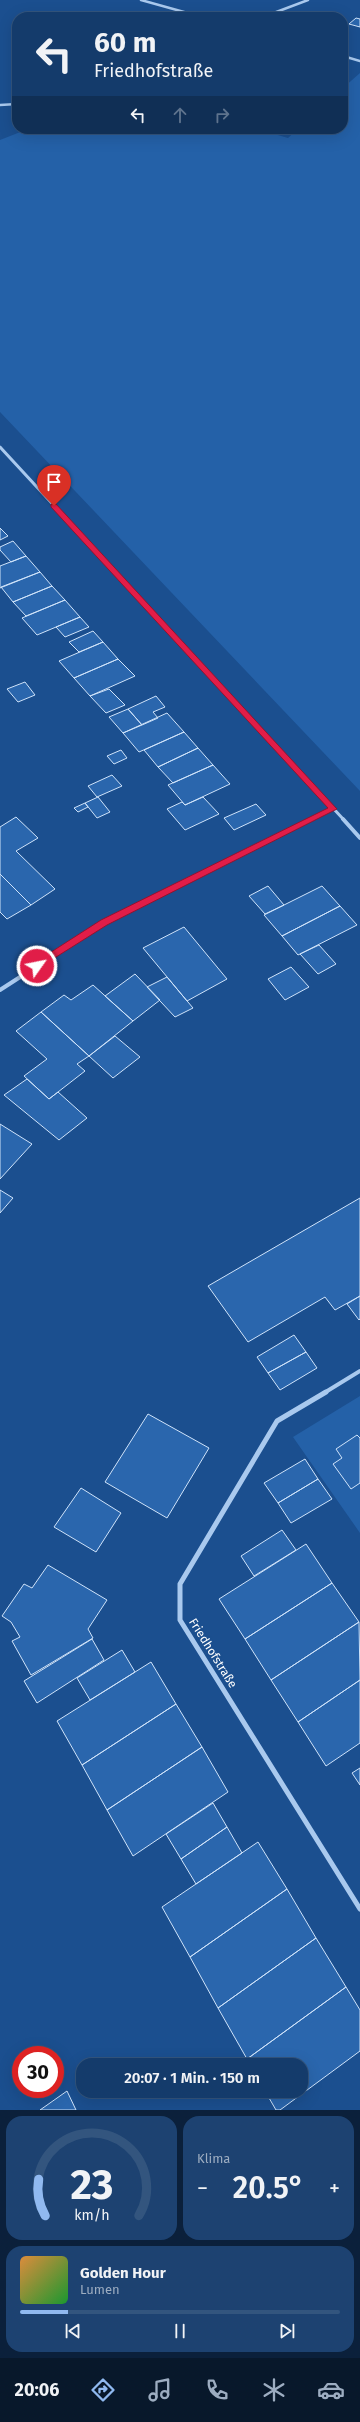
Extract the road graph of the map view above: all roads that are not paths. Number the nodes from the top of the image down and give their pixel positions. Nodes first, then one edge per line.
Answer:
1 (141, 0) edge
2 (308, 0) edge
3 (184, 12) edge
4 (276, 12) edge
5 (348, 57) edge
6 (360, 61) edge
7 (12, 104) edge
8 (0, 105) edge
9 (0, 448) edge
10 (333, 809) junction
11 (360, 838) edge
12 (0, 990) edge
13 (360, 1371) edge
14 (360, 1909) edge

1 - 3 street
2 - 4 street
5 - 6 street
7 - 8 street
9 - 10 street
10 - 11 street
10 - 12 street
13 - 14 street, Friedhofstraße

